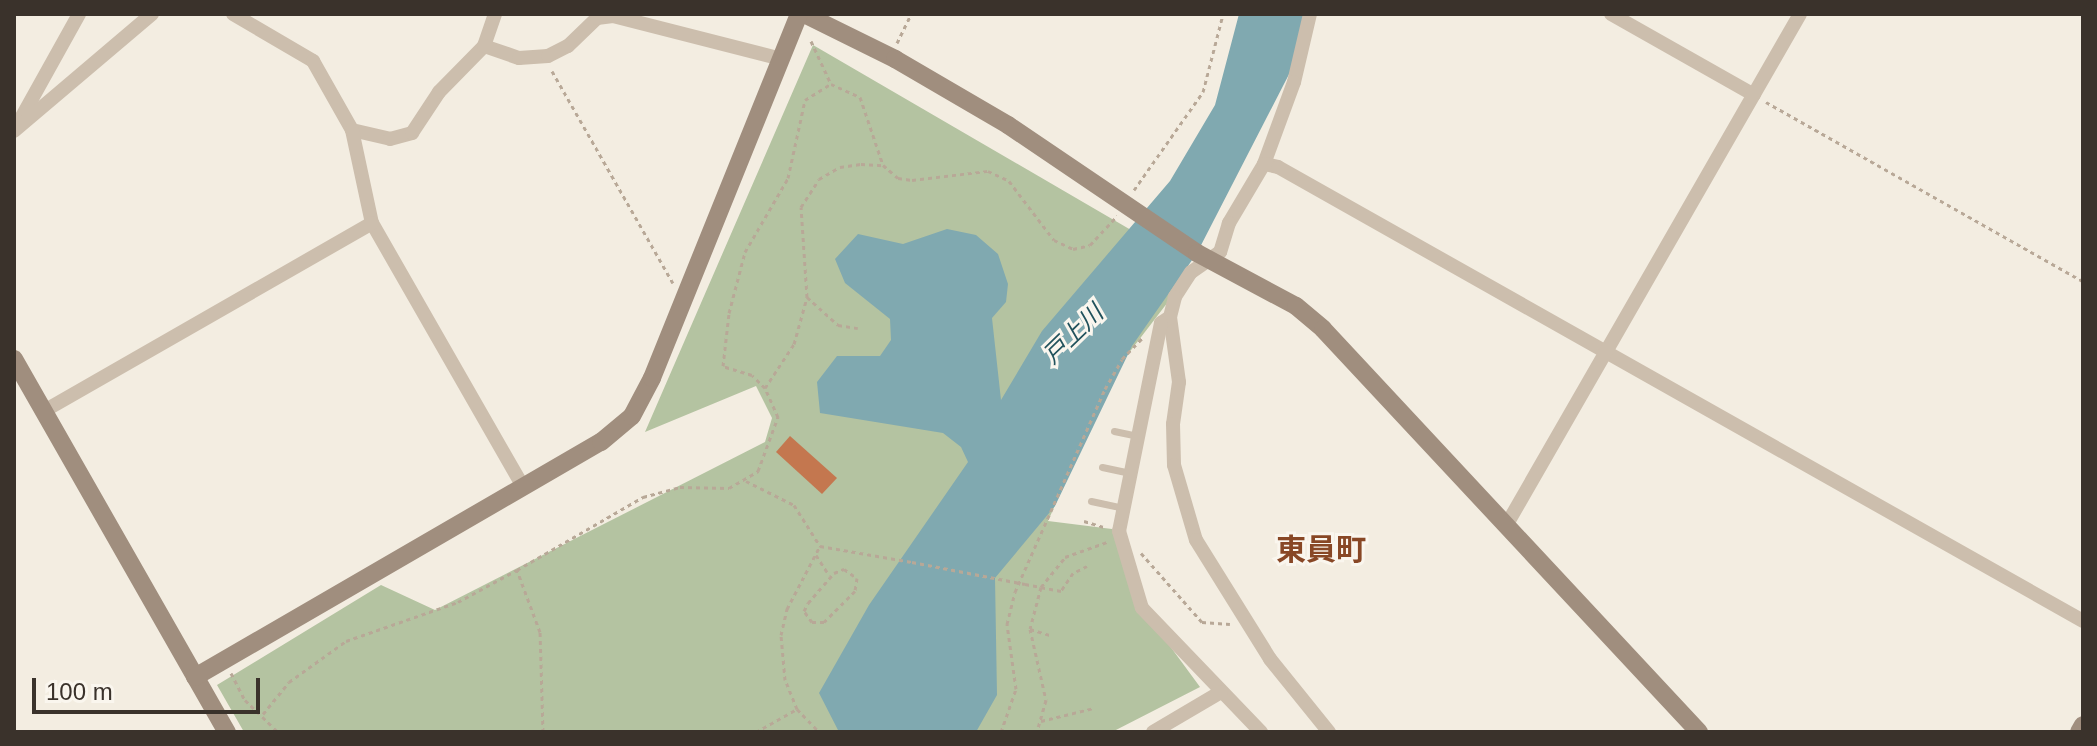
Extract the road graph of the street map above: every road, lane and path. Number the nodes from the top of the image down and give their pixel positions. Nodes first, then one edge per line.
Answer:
1 (79, 14) edge
2 (152, 14) edge
3 (233, 14) edge
4 (495, 14) edge
5 (801, 14) edge
6 (911, 14) edge
7 (1223, 14) edge
8 (1310, 14) edge
9 (1611, 14) edge
10 (1800, 14) edge
11 (811, 41) dead end
12 (484, 46) junction
13 (548, 56) junction
14 (891, 57) junction
15 (782, 59) junction
16 (831, 84) junction
17 (1754, 95) junction
18 (16, 129) edge
19 (352, 130) junction
20 (1264, 164) junction
21 (883, 165) junction
22 (1129, 206) junction
23 (372, 223) junction
24 (1204, 256) junction
25 (2083, 281) edge
26 (686, 296) junction
27 (807, 297) junction
28 (1165, 320) junction
29 (858, 328) dead end
30 (1608, 352) junction
31 (14, 359) edge
32 (765, 388) junction
33 (44, 411) junction
34 (1114, 431) dead end
35 (1138, 436) junction
36 (1102, 467) dead end
37 (1131, 473) junction
38 (743, 480) junction
39 (523, 487) junction
40 (1091, 501) dead end
41 (1124, 508) junction
42 (1084, 521) dead end
43 (1507, 524) junction
44 (1112, 529) dead end
45 (820, 546) junction
46 (816, 555) junction
47 (1087, 566) dead end
48 (517, 570) junction
49 (830, 577) junction
50 (1041, 587) junction
51 (2083, 621) edge
52 (1030, 629) junction
53 (1050, 635) dead end
54 (231, 673) dead end
55 (195, 677) junction
56 (1221, 692) junction
57 (1094, 708) dead end
58 (797, 709) junction
59 (263, 714) junction
60 (1041, 721) junction
61 (2083, 725) edge
62 (227, 732) edge
63 (278, 732) edge
64 (543, 732) edge
65 (756, 732) edge
66 (819, 732) edge
67 (1001, 732) edge
68 (1037, 732) edge
69 (1153, 732) edge
70 (1261, 732) edge
71 (1329, 732) edge
72 (1699, 732) edge
73 (2079, 732) edge

1 - 18 street
2 - 18 street
3 - 19 street
4 - 12 street
5 - 14 street
5 - 15 street
6 - 14 path
7 - 22 path
8 - 20 street
9 - 17 street
10 - 17 street
11 - 16 path
12 - 13 street
12 - 19 street
13 - 15 street
13 - 26 path
14 - 22 street
15 - 26 street
16 - 21 path
16 - 32 path
17 - 25 path
17 - 30 street
19 - 23 street
20 - 24 street
20 - 30 street
21 - 22 path
21 - 27 path
22 - 24 street
23 - 33 street
23 - 39 street
24 - 28 street
24 - 43 street
26 - 39 street
27 - 29 path
27 - 32 path
28 - 35 street
28 - 67 path
28 - 71 street
30 - 43 street
30 - 51 street
31 - 33 street
32 - 38 path
33 - 55 street
34 - 35 lane
35 - 37 street
36 - 37 lane
37 - 41 street
38 - 45 path
38 - 48 path
39 - 55 street
40 - 41 lane
41 - 56 street
42 - 44 path
43 - 72 street
45 - 46 path
45 - 50 path, bridge
46 - 49 path
46 - 58 path
47 - 50 path
48 - 59 path
48 - 64 path
49 - 49 path
50 - 52 path
52 - 53 path
52 - 60 path
54 - 59 path
55 - 62 street
56 - 69 street
56 - 70 street
57 - 60 path
58 - 65 path
58 - 66 path
59 - 63 path
60 - 68 path
61 - 73 street

